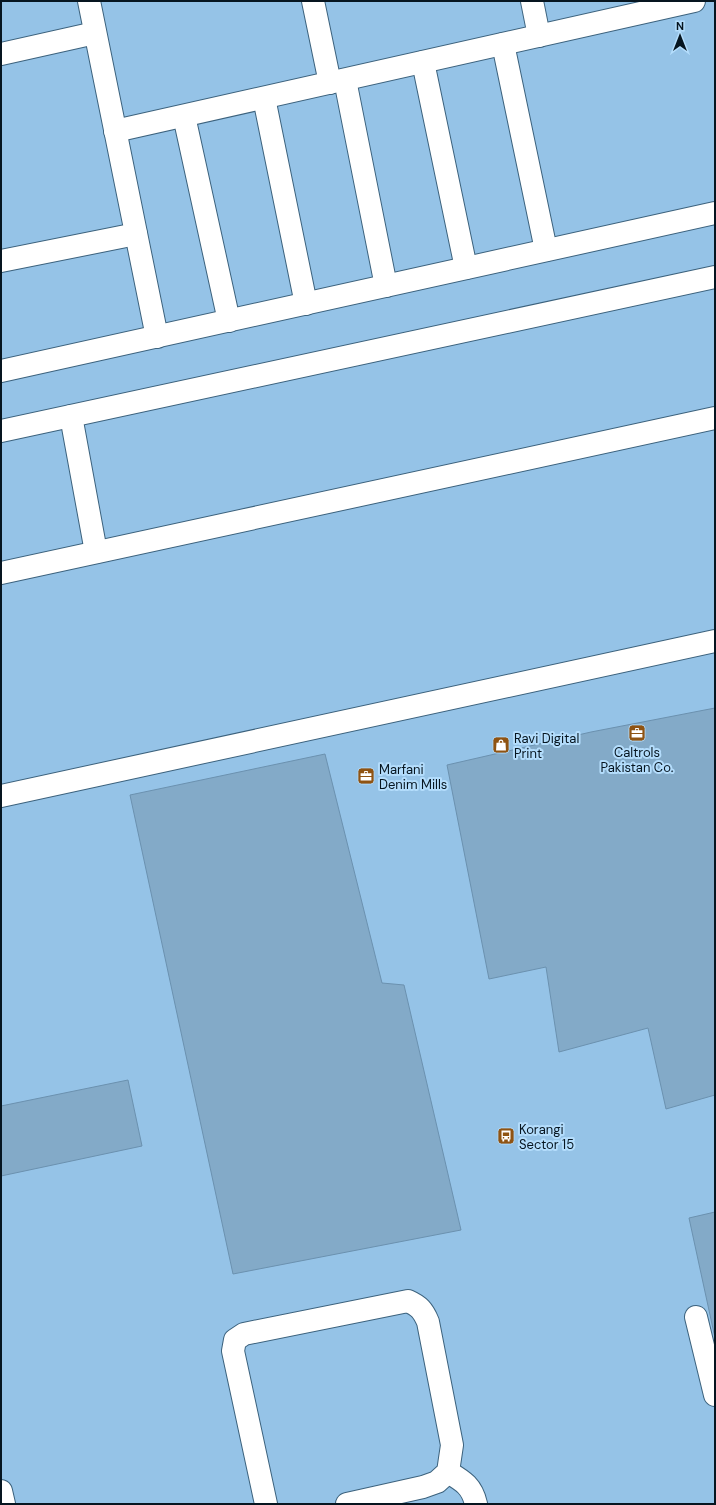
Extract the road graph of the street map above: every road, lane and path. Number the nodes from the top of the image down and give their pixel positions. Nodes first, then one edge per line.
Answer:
1 (89, 1) edge
2 (313, 1) edge
3 (532, 1) edge
4 (694, 1) edge
5 (95, 34) junction
6 (539, 36) junction
7 (503, 44) junction
8 (1, 54) edge
9 (423, 62) junction
10 (337, 81) junction
11 (264, 98) junction
12 (184, 116) junction
13 (115, 131) junction
14 (715, 213) edge
15 (136, 234) junction
16 (546, 250) junction
17 (1, 261) edge
18 (466, 268) junction
19 (715, 277) edge
20 (386, 286) junction
21 (306, 304) junction
22 (229, 321) junction
23 (157, 338) junction
24 (1, 371) edge
25 (71, 416) junction
26 (715, 418) edge
27 (1, 431) edge
28 (96, 552) junction
29 (1, 573) edge
30 (715, 641) edge
31 (1, 796) edge
32 (696, 1317) dead end
33 (715, 1395) edge
34 (448, 1472) junction
35 (1, 1491) edge
36 (4, 1504) edge
37 (266, 1504) edge
38 (347, 1504) edge
39 (476, 1504) edge

1 - 5 street
2 - 10 street
3 - 6 street
4 - 6 street
5 - 8 street
5 - 13 street
6 - 7 street
7 - 9 street
7 - 16 street
9 - 10 street
9 - 18 street
10 - 11 street
10 - 20 street
11 - 12 street
11 - 21 street
12 - 13 street
12 - 22 street
13 - 15 street
14 - 16 street
15 - 17 street
15 - 23 street
16 - 18 street
18 - 20 street
19 - 25 street
20 - 21 street
21 - 22 street
22 - 23 street
23 - 24 street
25 - 27 street
25 - 28 street
26 - 28 street
28 - 29 street
30 - 31 street
32 - 33 street
34 - 37 street
34 - 38 street
34 - 39 street
35 - 36 street

